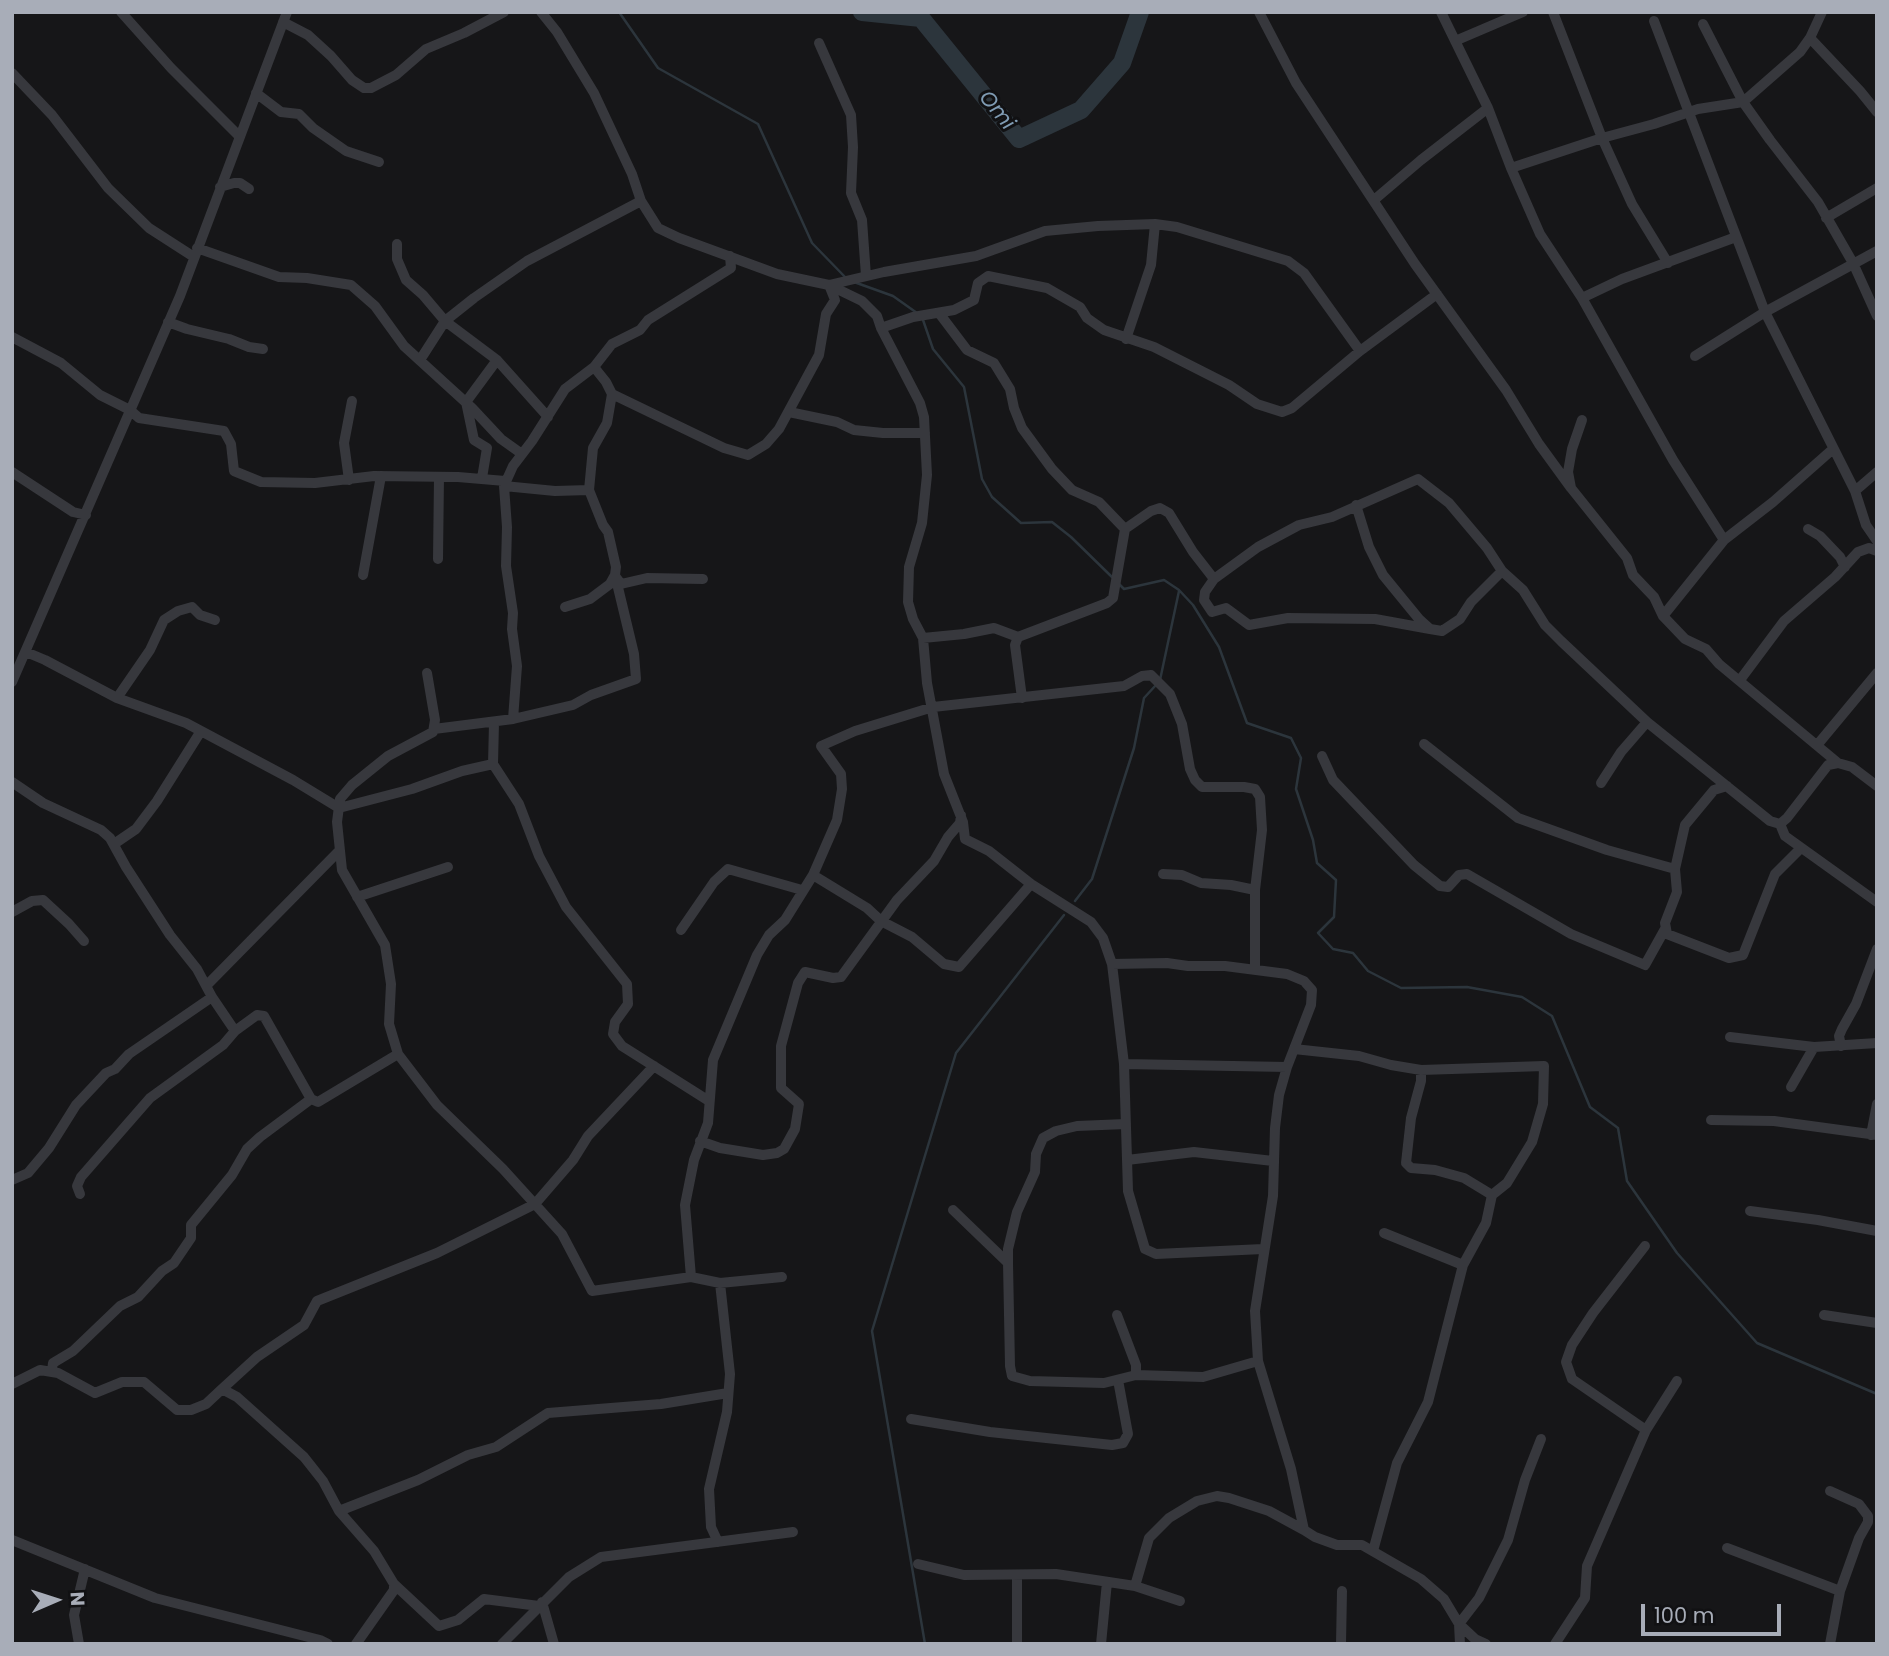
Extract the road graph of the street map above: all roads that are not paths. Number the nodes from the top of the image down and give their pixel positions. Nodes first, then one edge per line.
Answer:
1 (121, 12) edge
2 (504, 12) edge
3 (541, 12) edge
4 (1259, 12) edge
5 (1441, 12) edge
6 (1523, 12) edge
7 (1553, 12) edge
8 (1822, 12) edge
9 (284, 15) edge
10 (1654, 21) dead end
11 (1703, 24) dead end
12 (1810, 38) junction
13 (1455, 41) junction
14 (819, 43) dead end
15 (12, 73) edge
16 (256, 93) junction
17 (1743, 102) junction
18 (1488, 108) junction
19 (1877, 112) edge
20 (1687, 113) junction
21 (239, 136) junction
22 (1602, 138) junction
23 (379, 162) dead end
24 (1511, 168) junction
25 (220, 187) junction
26 (1877, 188) edge
27 (249, 189) dead end
28 (1374, 200) junction
29 (641, 201) junction
30 (1826, 218) junction
31 (1155, 224) junction
32 (1736, 237) junction
33 (397, 244) dead end
34 (1877, 251) edge
35 (196, 252) junction
36 (730, 256) junction
37 (1668, 262) junction
38 (1853, 263) junction
39 (866, 276) junction
40 (829, 285) junction
41 (1437, 295) junction
42 (1581, 298) junction
43 (1765, 312) junction
44 (939, 313) junction
45 (1877, 316) edge
46 (445, 321) junction
47 (168, 322) junction
48 (881, 328) junction
49 (12, 337) edge
50 (1126, 339) junction
51 (263, 349) dead end
52 (1360, 351) junction
53 (1695, 356) dead end
54 (420, 359) junction
55 (497, 360) junction
56 (594, 366) junction
57 (612, 394) junction
58 (352, 401) dead end
59 (466, 402) junction
60 (130, 410) junction
61 (789, 412) junction
62 (548, 417) junction
63 (1582, 421) dead end
64 (925, 433) junction
65 (1833, 449) junction
66 (522, 454) junction
67 (12, 471) edge
68 (1877, 472) edge
69 (381, 476) junction
70 (439, 477) junction
71 (482, 478) junction
72 (349, 481) junction
73 (504, 484) junction
74 (1571, 488) junction
75 (589, 490) junction
76 (1855, 491) junction
77 (1356, 505) junction
78 (86, 515) junction
79 (1125, 529) junction
80 (1808, 529) dead end
81 (1724, 540) junction
82 (1877, 541) edge
83 (1877, 551) edge
84 (438, 559) dead end
85 (1845, 567) junction
86 (1502, 571) junction
87 (363, 575) dead end
88 (615, 575) junction
89 (703, 579) dead end
90 (1214, 579) junction
91 (565, 607) dead end
92 (1663, 615) junction
93 (215, 620) dead end
94 (1430, 629) junction
95 (1018, 637) junction
96 (923, 638) junction
97 (20, 657) edge
98 (427, 673) dead end
99 (1877, 673) edge
100 (1740, 680) junction
101 (12, 682) edge
102 (117, 698) junction
103 (1022, 698) junction
104 (933, 707) junction
105 (513, 719) junction
106 (1647, 722) junction
107 (494, 723) junction
108 (434, 729) junction
109 (201, 731) junction
110 (1424, 744) dead end
111 (1818, 744) junction
112 (1322, 756) dead end
113 (1838, 763) junction
114 (493, 764) junction
115 (12, 782) edge
116 (1601, 783) dead end
117 (1727, 786) junction
118 (1877, 786) edge
119 (339, 807) junction
120 (961, 815) junction
121 (1780, 824) junction
122 (114, 844) junction
123 (1801, 848) junction
124 (340, 850) junction
125 (449, 867) dead end
126 (1675, 869) junction
127 (1163, 874) dead end
128 (813, 875) junction
129 (1031, 884) junction
130 (802, 890) junction
131 (1255, 890) junction
132 (357, 897) junction
133 (1877, 902) edge
134 (12, 912) edge
135 (881, 921) junction
136 (1665, 929) junction
137 (681, 930) dead end
138 (83, 941) dead end
139 (1877, 949) edge
140 (1112, 964) junction
141 (1255, 970) junction
142 (207, 985) junction
143 (212, 997) junction
144 (235, 1031) junction
145 (1730, 1037) dead end
146 (1877, 1043) edge
147 (1841, 1046) junction
148 (1814, 1047) junction
149 (1294, 1049) junction
150 (398, 1054) junction
151 (1124, 1064) junction
152 (653, 1066) junction
153 (1287, 1067) junction
154 (1421, 1070) junction
155 (1791, 1087) dead end
156 (311, 1099) junction
157 (709, 1101) junction
158 (1877, 1104) edge
159 (1711, 1120) dead end
160 (1126, 1124) junction
161 (1874, 1135) edge
162 (700, 1140) junction
163 (1127, 1160) junction
164 (1273, 1161) junction
165 (12, 1180) edge
166 (80, 1194) dead end
167 (1492, 1195) junction
168 (535, 1204) junction
169 (953, 1210) dead end
170 (1750, 1211) dead end
171 (1877, 1231) edge
172 (1384, 1233) dead end
173 (1645, 1246) dead end
174 (1263, 1249) junction
175 (1008, 1263) junction
176 (1463, 1265) junction
177 (691, 1277) junction
178 (782, 1277) dead end
179 (720, 1283) junction
180 (1117, 1315) dead end
181 (1824, 1315) dead end
182 (1877, 1323) edge
183 (1258, 1361) junction
184 (52, 1371) junction
185 (1136, 1375) junction
186 (1118, 1380) junction
187 (1677, 1381) dead end
188 (12, 1384) edge
189 (222, 1389) junction
190 (728, 1393) junction
191 (911, 1419) dead end
192 (1646, 1430) junction
193 (1541, 1439) dead end
194 (1830, 1491) dead end
195 (339, 1511) junction
196 (1304, 1530) junction
197 (793, 1532) dead end
198 (12, 1540) edge
199 (718, 1542) junction
200 (1727, 1548) dead end
201 (1373, 1551) junction
202 (918, 1564) dead end
203 (85, 1569) junction
204 (1017, 1576) junction
205 (1107, 1583) junction
206 (394, 1584) junction
207 (1135, 1586) junction
208 (1342, 1591) dead end
209 (1840, 1591) junction
210 (1180, 1601) dead end
211 (540, 1604) junction
212 (1460, 1624) junction
213 (79, 1644) edge
214 (328, 1644) edge
215 (356, 1644) edge
216 (502, 1644) edge
217 (554, 1644) edge
218 (1017, 1644) edge
219 (1101, 1644) edge
220 (1341, 1644) edge
221 (1460, 1644) edge
222 (1486, 1644) edge
223 (1555, 1644) edge
224 (1830, 1644) edge

1 - 21 street
2 - 9 street
3 - 29 street
4 - 28 street
5 - 13 street
6 - 13 street
7 - 22 street
8 - 12 street
9 - 16 street
10 - 20 street
11 - 17 street
12 - 17 street
12 - 19 street
13 - 18 street
14 - 39 street
15 - 35 street
16 - 21 street
16 - 23 street
17 - 20 street
17 - 30 street
18 - 24 street
18 - 28 street
20 - 22 street
20 - 32 street
21 - 25 street
22 - 24 street
22 - 37 street
24 - 42 street
25 - 27 street
25 - 35 street
26 - 30 street
28 - 41 street
29 - 36 street
29 - 46 street
30 - 38 street
31 - 39 street
31 - 50 street
31 - 52 street
32 - 37 street
32 - 43 street
33 - 46 street
34 - 38 street
35 - 47 street
35 - 54 street
36 - 40 street
36 - 56 street
37 - 42 street
38 - 43 street
38 - 45 street
39 - 40 street
40 - 48 street
40 - 61 street
41 - 52 street
41 - 74 street
42 - 81 street
43 - 53 street
43 - 65 street
44 - 48 street
44 - 50 street
44 - 79 street
46 - 54 street
46 - 55 street
47 - 51 street
47 - 60 street
48 - 64 street
49 - 60 street
50 - 52 street
54 - 59 street
55 - 59 street
55 - 62 street
56 - 57 street
56 - 62 street
57 - 61 street
57 - 75 street
58 - 72 street
59 - 66 street
59 - 71 street
60 - 72 street
60 - 78 street
61 - 64 street
62 - 66 street
63 - 74 street
64 - 96 street
65 - 76 street
65 - 81 street
66 - 73 street
67 - 78 street
68 - 76 street
69 - 70 street
69 - 72 street
69 - 87 street
70 - 71 street
70 - 84 street
71 - 73 street
73 - 75 street
73 - 105 street
74 - 92 street
75 - 88 street
76 - 82 street
77 - 86 street
77 - 90 street
77 - 94 street
78 - 97 street
79 - 90 street
79 - 95 street
80 - 85 street
81 - 92 street
83 - 85 street
85 - 100 street
86 - 94 street
86 - 106 street
88 - 89 street
88 - 91 street
88 - 105 street
90 - 94 street
92 - 100 street
93 - 102 street
95 - 96 street
95 - 103 street
96 - 104 street
97 - 101 street
97 - 102 street
98 - 108 street
99 - 111 street
100 - 111 street
102 - 109 street
103 - 104 street
103 - 131 street
104 - 120 street
104 - 128 street
105 - 107 street
106 - 116 street
106 - 117 street
107 - 108 street
107 - 114 street
108 - 119 street
109 - 119 street
109 - 122 street
110 - 126 street
111 - 113 street
112 - 136 street
113 - 118 street
113 - 121 street
114 - 119 street
114 - 152 street
115 - 122 street
117 - 121 street
117 - 126 street
119 - 124 street
120 - 129 street
120 - 135 street
121 - 123 street
122 - 142 street
123 - 133 street
123 - 136 street
124 - 132 street
124 - 142 street
125 - 132 street
126 - 136 street
127 - 131 street
128 - 130 street
128 - 135 street
129 - 135 street
129 - 140 street
130 - 137 street
130 - 157 street
131 - 141 street
132 - 150 street
134 - 138 street
135 - 162 street
139 - 147 street
140 - 141 street
140 - 151 street
141 - 149 street
142 - 143 street
143 - 144 street
143 - 165 street
144 - 156 street
144 - 166 street
145 - 148 street
146 - 147 street
147 - 148 street
148 - 155 street
149 - 153 street
149 - 154 street
150 - 156 street
150 - 168 street
151 - 153 street
151 - 160 street
152 - 157 street
152 - 168 street
153 - 164 street
154 - 167 street
154 - 167 street
156 - 184 street
157 - 162 street
158 - 161 street
159 - 161 street
160 - 163 street
160 - 175 street
162 - 177 street
163 - 164 street
163 - 174 street
164 - 174 street
167 - 176 street
168 - 177 street
168 - 189 street
169 - 175 street
170 - 171 street
172 - 176 street
173 - 192 street
174 - 183 street
175 - 186 street
176 - 201 street
177 - 179 street
178 - 179 street
179 - 190 street
180 - 185 street
181 - 182 street
183 - 185 street
183 - 196 street
184 - 188 street
184 - 189 street
185 - 186 street
186 - 191 street
187 - 192 street
189 - 195 street
190 - 195 street
190 - 199 street
192 - 223 street
193 - 212 street
194 - 209 street
195 - 206 street
196 - 201 street
196 - 207 street
197 - 199 street
198 - 203 street
199 - 211 street
200 - 209 street
201 - 212 street
202 - 204 street
203 - 213 street
203 - 214 street
204 - 205 street
204 - 218 street
205 - 207 street
205 - 219 street
206 - 211 street
206 - 215 street
207 - 210 street
208 - 220 street
209 - 224 street
211 - 216 street
211 - 217 street
212 - 221 street
212 - 222 street

